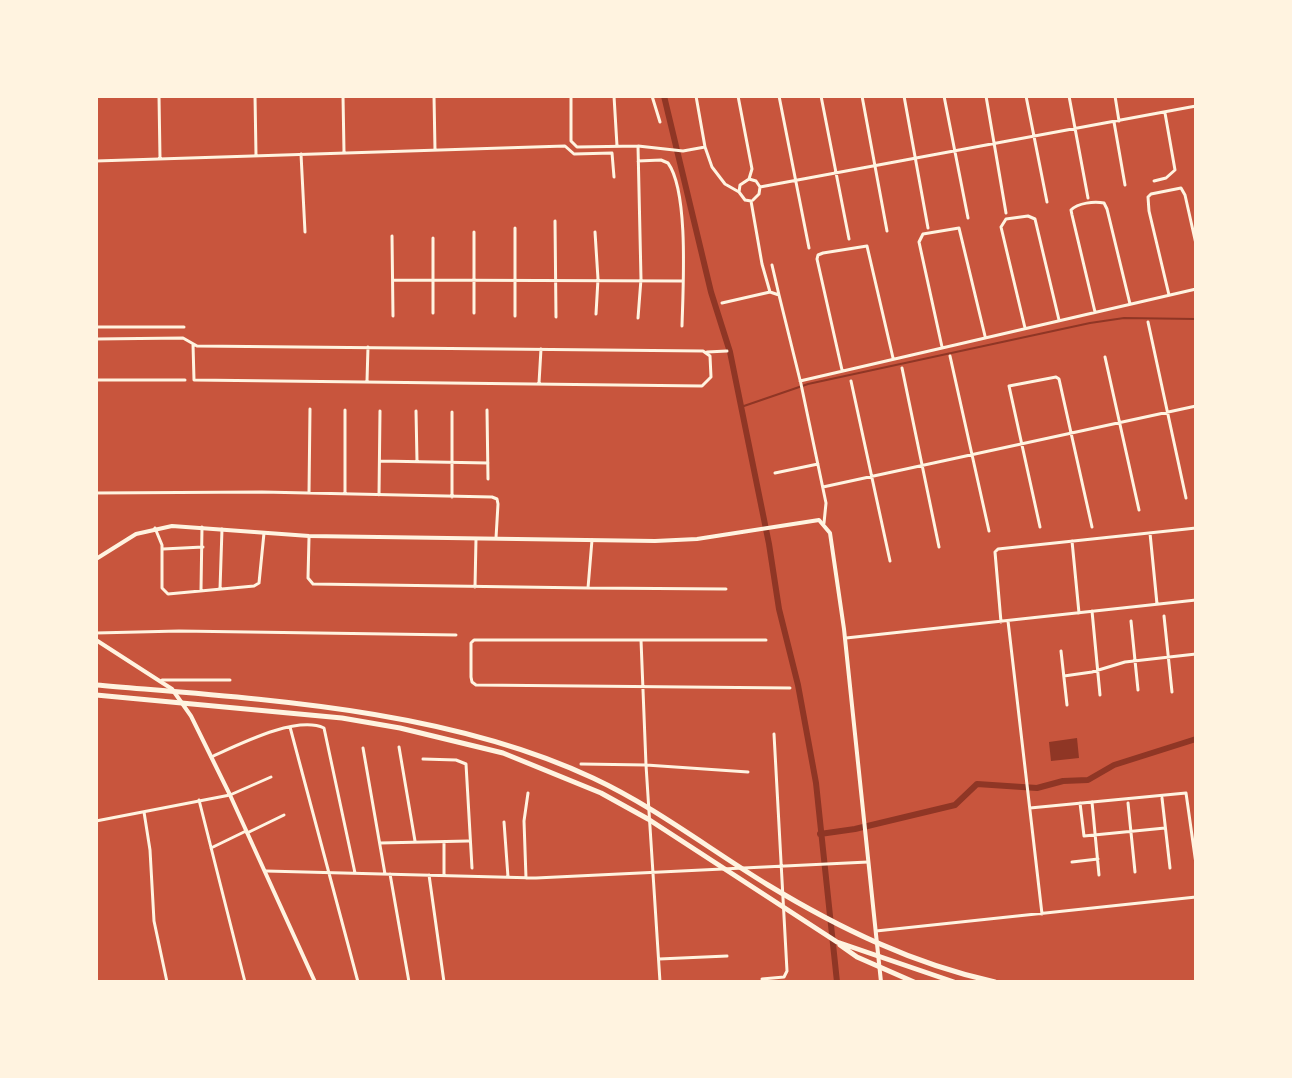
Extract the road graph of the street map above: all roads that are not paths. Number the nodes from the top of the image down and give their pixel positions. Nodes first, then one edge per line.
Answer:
1 (159, 96) edge
2 (255, 96) edge
3 (343, 96) edge
4 (434, 96) edge
5 (571, 96) edge
6 (614, 96) edge
7 (652, 96) edge
8 (696, 96) edge
9 (738, 96) edge
10 (779, 96) edge
11 (821, 96) edge
12 (862, 96) edge
13 (904, 96) edge
14 (944, 96) edge
15 (986, 96) edge
16 (1026, 96) edge
17 (1069, 96) edge
18 (1115, 96) edge
19 (1196, 106) edge
20 (1165, 113) junction
21 (660, 122) dead end
22 (1116, 122) junction
23 (1075, 128) junction
24 (1033, 136) junction
25 (994, 144) junction
26 (617, 146) junction
27 (638, 146) junction
28 (705, 147) junction
29 (435, 150) junction
30 (954, 151) junction
31 (344, 152) junction
32 (301, 154) junction
33 (256, 155) junction
34 (915, 157) junction
35 (160, 158) junction
36 (96, 161) edge
37 (638, 161) junction
38 (875, 164) junction
39 (835, 172) junction
40 (614, 177) dead end
41 (749, 179) junction
42 (795, 180) junction
43 (1154, 181) dead end
44 (1125, 185) dead end
45 (760, 187) junction
46 (739, 192) junction
47 (1088, 198) dead end
48 (751, 201) junction
49 (1047, 202) dead end
50 (1006, 213) dead end
51 (968, 218) dead end
52 (555, 221) dead end
53 (515, 228) dead end
54 (928, 228) dead end
55 (887, 231) dead end
56 (305, 232) dead end
57 (474, 232) dead end
58 (595, 232) dead end
59 (392, 236) dead end
60 (433, 238) dead end
61 (849, 239) dead end
62 (1196, 244) edge
63 (809, 248) dead end
64 (772, 265) dead end
65 (556, 279) junction
66 (598, 279) junction
67 (641, 279) junction
68 (394, 280) junction
69 (434, 280) junction
70 (476, 281) junction
71 (516, 281) junction
72 (683, 281) junction
73 (1196, 289) edge
74 (770, 292) junction
75 (779, 295) junction
76 (1169, 295) junction
77 (722, 303) dead end
78 (1130, 304) junction
79 (1095, 312) junction
80 (433, 313) dead end
81 (474, 313) dead end
82 (596, 314) dead end
83 (393, 316) dead end
84 (515, 316) dead end
85 (556, 317) dead end
86 (638, 318) dead end
87 (1059, 320) junction
88 (1148, 322) dead end
89 (682, 326) dead end
90 (96, 327) edge
91 (184, 327) dead end
92 (1025, 328) junction
93 (985, 337) junction
94 (96, 339) edge
95 (193, 344) junction
96 (368, 347) junction
97 (942, 347) junction
98 (541, 349) junction
99 (727, 351) dead end
100 (707, 352) junction
101 (950, 356) dead end
102 (1105, 357) dead end
103 (893, 358) junction
104 (902, 368) dead end
105 (842, 370) junction
106 (96, 380) edge
107 (185, 380) dead end
108 (367, 381) junction
109 (851, 381) dead end
110 (801, 382) junction
111 (539, 383) junction
112 (1196, 406) edge
113 (310, 409) dead end
114 (345, 410) dead end
115 (487, 410) dead end
116 (380, 411) dead end
117 (416, 411) dead end
118 (452, 412) dead end
119 (1168, 412) junction
120 (1119, 422) junction
121 (1073, 432) junction
122 (1023, 443) junction
123 (972, 454) junction
124 (380, 461) junction
125 (417, 461) junction
126 (452, 462) junction
127 (488, 463) junction
128 (818, 464) junction
129 (922, 465) junction
130 (775, 473) dead end
131 (872, 476) junction
132 (488, 479) dead end
133 (823, 487) junction
134 (96, 493) edge
135 (309, 493) junction
136 (345, 494) junction
137 (379, 495) junction
138 (452, 497) junction
139 (1186, 498) dead end
140 (1139, 510) dead end
141 (824, 523) junction
142 (202, 527) junction
143 (1040, 527) dead end
144 (1092, 527) dead end
145 (155, 528) junction
146 (1196, 528) edge
147 (222, 529) junction
148 (989, 531) dead end
149 (264, 533) junction
150 (1150, 533) junction
151 (309, 536) junction
152 (476, 539) junction
153 (496, 539) junction
154 (592, 540) junction
155 (1072, 541) junction
156 (203, 547) junction
157 (939, 547) dead end
158 (162, 549) junction
159 (96, 559) edge
160 (890, 561) dead end
161 (475, 587) junction
162 (588, 588) junction
163 (220, 589) junction
164 (726, 589) dead end
165 (201, 590) junction
166 (1196, 600) edge
167 (1157, 604) junction
168 (1092, 611) junction
169 (1079, 613) junction
170 (1164, 616) dead end
171 (1008, 621) junction
172 (1131, 621) dead end
173 (1001, 622) junction
174 (96, 633) edge
175 (456, 635) dead end
176 (845, 639) junction
177 (96, 640) edge
178 (641, 640) junction
179 (766, 640) dead end
180 (1061, 651) dead end
181 (1196, 654) edge
182 (1168, 657) junction
183 (1135, 661) junction
184 (1099, 670) junction
185 (1064, 676) junction
186 (160, 680) junction
187 (230, 680) dead end
188 (96, 685) edge
189 (643, 688) junction
190 (790, 688) dead end
191 (1138, 690) dead end
192 (1172, 692) dead end
193 (96, 695) edge
194 (1100, 695) dead end
195 (1067, 705) dead end
196 (290, 727) junction
197 (774, 734) dead end
198 (399, 747) dead end
199 (363, 748) dead end
200 (211, 757) junction
201 (423, 759) dead end
202 (581, 764) dead end
203 (646, 765) junction
204 (748, 772) dead end
205 (271, 777) dead end
206 (528, 793) dead end
207 (230, 795) junction
208 (1162, 798) dead end
209 (199, 800) junction
210 (1092, 802) junction
211 (1080, 803) junction
212 (1128, 803) dead end
213 (1030, 808) junction
214 (144, 812) junction
215 (284, 815) dead end
216 (96, 821) edge
217 (504, 822) dead end
218 (1194, 825) edge
219 (1165, 828) junction
220 (246, 832) junction
221 (1131, 832) junction
222 (1095, 837) junction
223 (415, 841) junction
224 (445, 841) junction
225 (470, 842) junction
226 (380, 843) junction
227 (211, 848) junction
228 (1098, 859) junction
229 (868, 862) junction
230 (1072, 862) dead end
231 (1196, 864) edge
232 (780, 867) junction
233 (472, 868) dead end
234 (1170, 868) dead end
235 (262, 871) junction
236 (329, 872) junction
237 (1135, 872) dead end
238 (355, 873) junction
239 (654, 873) junction
240 (388, 874) junction
241 (429, 874) junction
242 (444, 875) junction
243 (1099, 875) dead end
244 (508, 877) junction
245 (526, 878) junction
246 (1196, 897) edge
247 (1042, 914) junction
248 (876, 931) junction
249 (837, 942) junction
250 (727, 956) dead end
251 (659, 959) junction
252 (762, 979) dead end
253 (167, 982) edge
254 (245, 982) edge
255 (315, 982) edge
256 (358, 982) edge
257 (409, 982) edge
258 (444, 982) edge
259 (660, 982) edge
260 (881, 982) edge
261 (914, 982) edge
262 (954, 982) edge
263 (995, 982) edge

1 - 35 street
2 - 33 street
3 - 31 street
4 - 29 street
5 - 26 street
6 - 26 street
7 - 21 street
8 - 28 street
9 - 41 street
10 - 42 street
11 - 39 street
12 - 38 street
13 - 34 street
14 - 30 street
15 - 25 street
16 - 24 street
17 - 23 street
18 - 22 street
19 - 20 street
20 - 22 street
20 - 43 street
22 - 23 street
22 - 44 street
23 - 24 street
23 - 47 street
24 - 25 street
24 - 49 street
25 - 30 street
25 - 50 street
26 - 27 street
27 - 28 street
27 - 37 street
28 - 46 street
29 - 31 street
29 - 40 street
30 - 34 street
30 - 51 street
31 - 32 street
32 - 33 street
32 - 56 street
33 - 35 street
34 - 38 street
34 - 54 street
35 - 36 street
37 - 67 street
37 - 72 street
38 - 39 street
38 - 55 street
39 - 42 street
39 - 61 street
41 - 45 street
41 - 46 street
42 - 45 street
42 - 63 street
45 - 48 street
46 - 48 street
48 - 74 street
52 - 65 street
53 - 71 street
57 - 70 street
58 - 66 street
59 - 68 street
60 - 69 street
62 - 76 street
64 - 75 street
65 - 66 street
65 - 71 street
65 - 85 street
66 - 67 street
66 - 82 street
67 - 72 street
67 - 86 street
68 - 69 street
68 - 83 street
69 - 70 street
69 - 80 street
70 - 71 street
70 - 81 street
71 - 84 street
72 - 89 street
73 - 76 street
74 - 75 street
74 - 77 street
75 - 110 street
76 - 78 street
78 - 79 street
78 - 79 street
79 - 87 street
87 - 92 street
87 - 92 street
88 - 119 street
90 - 91 street
92 - 93 street
93 - 97 street
93 - 97 street
94 - 95 street
95 - 96 street
95 - 108 street
96 - 98 street
96 - 108 street
97 - 103 street
98 - 100 street
98 - 111 street
99 - 100 street
100 - 111 street
101 - 123 street
102 - 120 street
103 - 105 street
103 - 105 street
104 - 129 street
105 - 110 street
106 - 107 street
108 - 111 street
109 - 131 street
110 - 128 street
112 - 119 street
113 - 135 street
114 - 136 street
115 - 127 street
116 - 124 street
117 - 125 street
118 - 126 street
119 - 120 street
119 - 139 street
120 - 121 street
120 - 140 street
121 - 122 street
121 - 122 street
121 - 144 street
122 - 123 street
122 - 143 street
123 - 129 street
123 - 148 street
124 - 125 street
124 - 137 street
125 - 126 street
126 - 127 street
126 - 138 street
127 - 132 street
128 - 130 street
128 - 133 street
129 - 131 street
129 - 157 street
131 - 133 street
131 - 160 street
133 - 141 street
134 - 135 street
135 - 136 street
136 - 137 street
137 - 138 street
138 - 153 street
141 - 154 main road
141 - 176 main road
142 - 145 main road
142 - 147 main road
142 - 156 street
145 - 158 street
145 - 159 main road
146 - 150 street
147 - 149 main road
147 - 163 street
149 - 151 main road
149 - 163 street
150 - 155 street
150 - 167 street
151 - 152 main road
151 - 161 street
152 - 153 main road
152 - 161 street
153 - 154 main road
154 - 162 street
155 - 169 street
155 - 173 street
156 - 158 street
156 - 165 street
158 - 165 street
161 - 162 street
162 - 164 street
163 - 165 street
166 - 167 street
167 - 168 street
168 - 169 street
168 - 184 street
169 - 171 street
170 - 182 street
171 - 173 street
171 - 213 street
172 - 183 street
173 - 176 street
174 - 175 street
176 - 229 main road
177 - 186 main road
178 - 179 street
178 - 189 street
178 - 189 street
180 - 185 street
181 - 182 street
182 - 183 street
182 - 192 street
183 - 184 street
183 - 191 street
184 - 185 street
184 - 194 street
185 - 195 street
186 - 187 street
186 - 200 main road
188 - 263 highway
189 - 190 street
189 - 203 street
193 - 249 highway
196 - 200 street
196 - 236 street
196 - 238 street
197 - 232 street
198 - 223 street
199 - 226 street
200 - 207 main road
201 - 225 street
202 - 203 street
203 - 204 street
203 - 239 street
205 - 207 street
206 - 245 street
207 - 209 street
207 - 220 main road
208 - 219 street
209 - 214 street
209 - 227 street
210 - 211 street
210 - 218 street
210 - 222 street
211 - 213 street
211 - 222 street
212 - 221 street
213 - 247 street
214 - 216 street
214 - 253 street
215 - 220 street
217 - 244 street
218 - 231 street
219 - 221 street
219 - 234 street
220 - 227 street
220 - 235 main road
221 - 222 street
221 - 237 street
222 - 228 street
223 - 224 street
223 - 226 street
224 - 225 street
224 - 242 street
225 - 233 street
226 - 240 street
227 - 254 street
228 - 230 street
228 - 243 street
229 - 232 street
229 - 248 main road
232 - 239 street
232 - 252 street
235 - 236 street
235 - 255 main road
236 - 238 street
236 - 256 street
238 - 240 street
239 - 245 street
239 - 251 street
240 - 241 street
240 - 257 street
241 - 242 street
241 - 258 street
242 - 244 street
244 - 245 street
246 - 247 street
247 - 248 street
248 - 260 main road
249 - 261 highway
249 - 262 highway
250 - 251 street
251 - 259 street

